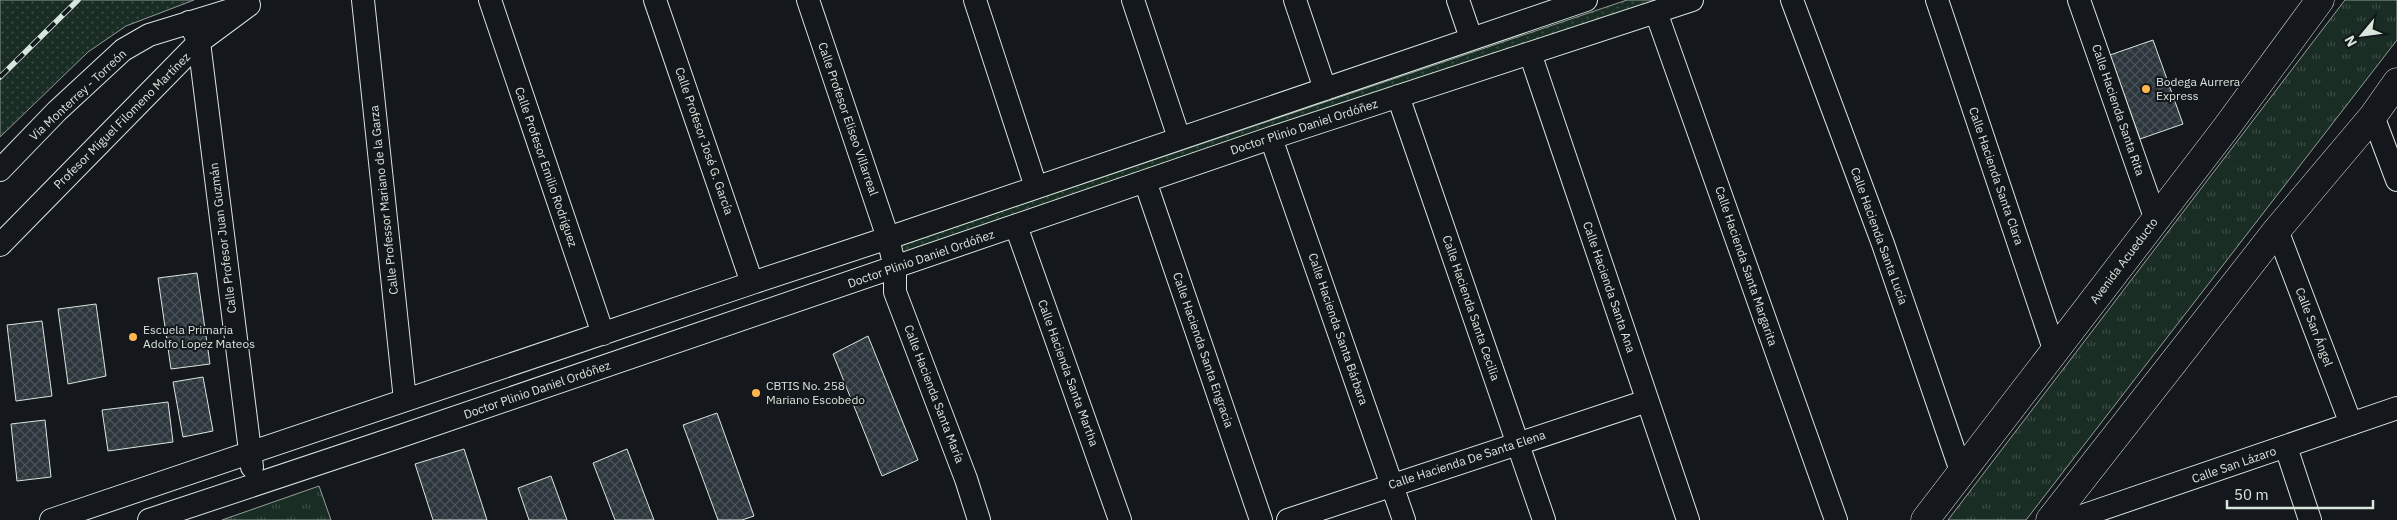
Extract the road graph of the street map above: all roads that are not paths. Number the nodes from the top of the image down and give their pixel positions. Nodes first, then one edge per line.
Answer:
1 (363, 0) edge
2 (490, 0) edge
3 (656, 0) edge
4 (808, 0) edge
5 (975, 0) edge
6 (1134, 0) edge
7 (1295, 0) edge
8 (1458, 0) edge
9 (1586, 0) edge
10 (1692, 0) edge
11 (1792, 0) edge
12 (1937, 0) edge
13 (2079, 0) edge
14 (2320, 0) edge
15 (255, 3) edge
16 (1656, 12) junction
17 (189, 22) junction
18 (1471, 38) junction
19 (200, 42) junction
20 (1530, 53) junction
21 (2397, 82) edge
22 (1325, 89) junction
23 (1398, 96) junction
24 (2373, 116) junction
25 (1179, 138) junction
26 (1271, 138) junction
27 (0, 170) edge
28 (2397, 180) edge
29 (1145, 181) junction
30 (1036, 188) junction
31 (2156, 220) junction
32 (1016, 226) junction
33 (2277, 230) junction
34 (888, 238) junction
35 (0, 244) edge
36 (896, 268) junction
37 (752, 283) junction
38 (603, 334) junction
39 (2055, 352) junction
40 (405, 400) junction
41 (1647, 400) junction
42 (2397, 408) edge
43 (2351, 424) junction
44 (1518, 444) junction
45 (2286, 447) junction
46 (250, 453) junction
47 (1962, 474) junction
48 (1392, 484) junction
49 (255, 486) junction
50 (51, 520) edge
51 (149, 520) edge
52 (979, 520) edge
53 (1120, 520) edge
54 (1261, 520) edge
55 (1288, 520) edge
56 (1404, 520) edge
57 (1544, 520) edge
58 (1688, 520) edge
59 (1836, 520) edge
60 (1925, 520) edge
61 (2050, 520) edge
62 (2070, 520) edge
63 (2310, 520) edge

1 - 40 street, Calle Professor Mariano de la Garza
2 - 38 street, Calle Profesor Emilio Rodríguez
3 - 37 street, Calle Profesor José G. García
4 - 34 street, Calle Profesor Eliseo Villarreal
5 - 30 street
6 - 25 street
7 - 22 street
8 - 18 street
9 - 18 street
10 - 16 street, Doctor Plinio Daniel Ordóñez
11 - 47 street, Calle Hacienda Santa Lucía
12 - 39 street, Calle Hacienda Santa Clara
13 - 31 street, Calle Hacienda Santa Rita
14 - 31 main road, Avenida Acueducto
15 - 17 street, Via Monterrey - Torreón
15 - 19 street, Profesor Miguel Filomeno Martínez
16 - 20 street, Doctor Plinio Daniel Ordóñez
16 - 59 street, Calle Hacienda Santa Margarita
17 - 19 street, Calle Profesor Juan Guzmán
17 - 27 street, Via Monterrey - Torreón
18 - 22 street
19 - 35 street, Profesor Miguel Filomeno Martínez
19 - 46 street, Calle Profesor Juan Guzmán
20 - 23 street, Doctor Plinio Daniel Ordóñez
20 - 41 street, Calle Hacienda Santa Ana
21 - 24 main road
22 - 25 street
23 - 26 street, Doctor Plinio Daniel Ordóñez
23 - 44 street, Calle Hacienda Santa Cecilia
24 - 28 street
24 - 33 main road
25 - 30 street
26 - 29 street, Doctor Plinio Daniel Ordóñez
26 - 48 street, Calle Hacienda Santa Bárbara
29 - 32 street, Doctor Plinio Daniel Ordóñez
29 - 54 street, Calle Hacienda Santa Engracia
30 - 34 street
31 - 39 main road, Avenida Acueducto
32 - 36 street, Doctor Plinio Daniel Ordóñez
32 - 53 street, Calle Hacienda Santa Martha
33 - 43 street, Calle San Ángel
33 - 61 main road
34 - 36 street, Calle Profesor Eliseo Villarreal
34 - 37 street
36 - 49 street, Doctor Plinio Daniel Ordóñez
36 - 52 street, Calle Hacienda Santa María
37 - 38 street
38 - 40 street
39 - 47 main road, Avenida Acueducto
40 - 46 street
41 - 44 street, Calle Hacienda De Santa Elena
41 - 58 street, Calle Hacienda Santa Ana
42 - 43 street, Calle San Lázaro
43 - 45 street, Calle San Lázaro
44 - 48 street, Calle Hacienda De Santa Elena
44 - 57 street, Calle Hacienda Santa Cecilia
45 - 62 street, Calle San Lázaro
45 - 63 street
46 - 49 street, Calle Profesor Juan Guzmán
46 - 50 street
47 - 60 main road, Avenida Acueducto
48 - 55 street, Calle Hacienda De Santa Elena
48 - 56 street, Calle Hacienda Santa Bárbara
49 - 51 street, Doctor Plinio Daniel Ordóñez

